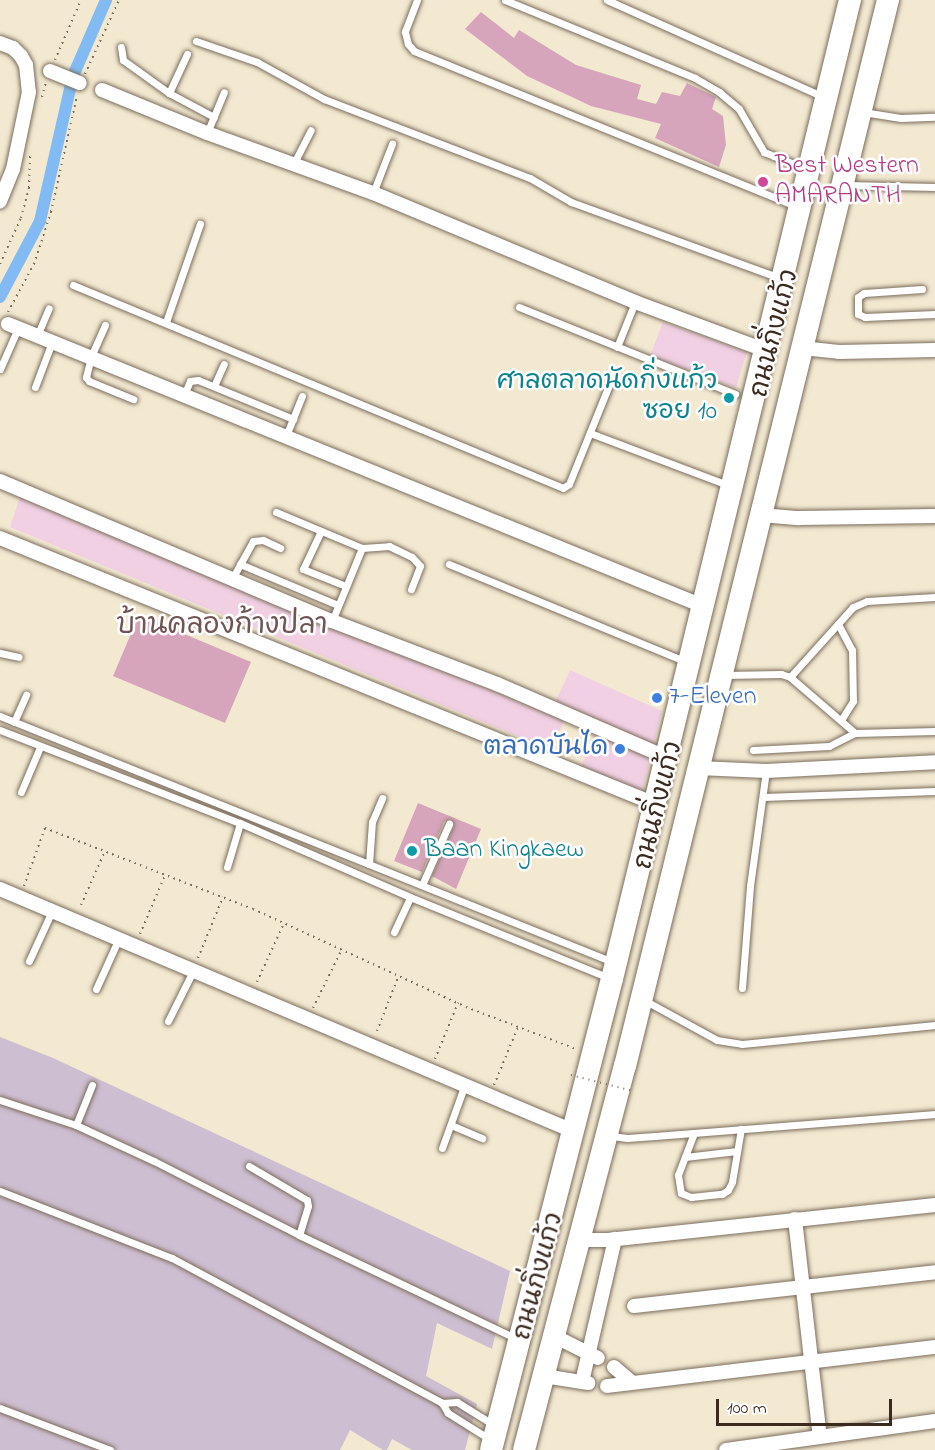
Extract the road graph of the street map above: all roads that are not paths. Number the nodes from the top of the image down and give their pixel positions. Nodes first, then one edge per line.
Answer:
1 (417, 0) edge
2 (505, 0) edge
3 (607, 0) edge
4 (850, 0) edge
5 (888, 0) edge
6 (196, 41) dead end
7 (0, 43) edge
8 (121, 47) dead end
9 (187, 54) dead end
10 (50, 71) road end
11 (80, 83) road end
12 (102, 90) dead end
13 (224, 92) dead end
14 (169, 93) junction
15 (827, 98) junction
16 (861, 111) junction
17 (214, 117) junction
18 (935, 117) edge
19 (311, 130) dead end
20 (207, 133) junction
21 (392, 144) dead end
22 (293, 165) junction
23 (809, 170) junction
24 (843, 184) junction
25 (935, 187) edge
26 (373, 193) junction
27 (1, 198) edge
28 (800, 208) junction
29 (200, 224) dead end
30 (783, 279) junction
31 (73, 285) dead end
32 (922, 289) dead end
33 (635, 302) junction
34 (519, 307) dead end
35 (49, 308) dead end
36 (935, 314) edge
37 (166, 321) junction
38 (11, 322) joint
39 (105, 325) dead end
40 (37, 336) junction
41 (52, 342) junction
42 (617, 347) junction
43 (802, 348) junction
44 (765, 350) junction
45 (935, 350) edge
46 (91, 357) junction
47 (224, 364) dead end
48 (0, 369) edge
49 (612, 375) dead end
50 (214, 386) junction
51 (35, 387) dead end
52 (735, 394) dead end
53 (184, 395) junction
54 (302, 396) dead end
55 (133, 399) dead end
56 (293, 419) junction
57 (590, 433) junction
58 (286, 436) junction
59 (0, 481) edge
60 (732, 487) junction
61 (276, 512) dead end
62 (761, 515) junction
63 (935, 516) edge
64 (321, 531) junction
65 (0, 538) edge
66 (280, 548) dead end
67 (362, 548) junction
68 (240, 564) junction
69 (450, 564) dead end
70 (232, 579) junction
71 (346, 586) junction
72 (411, 589) dead end
73 (935, 597) edge
74 (338, 605) junction
75 (703, 606) junction
76 (332, 621) junction
77 (838, 624) junction
78 (0, 653) edge
79 (19, 657) dead end
80 (689, 663) junction
81 (721, 675) junction
82 (790, 677) junction
83 (26, 695) dead end
84 (0, 716) edge
85 (842, 720) junction
86 (14, 722) junction
87 (0, 730) edge
88 (935, 731) edge
89 (855, 733) junction
90 (40, 747) junction
91 (753, 750) dead end
92 (666, 757) junction
93 (935, 762) edge
94 (698, 768) junction
95 (766, 771) junction
96 (935, 791) edge
97 (21, 792) dead end
98 (763, 797) junction
99 (382, 798) dead end
100 (655, 804) junction
101 (240, 823) junction
102 (448, 824) dead end
103 (369, 864) junction
104 (227, 867) dead end
105 (422, 885) junction
106 (0, 889) edge
107 (410, 897) junction
108 (52, 911) junction
109 (394, 932) dead end
110 (119, 939) junction
111 (29, 961) dead end
112 (196, 964) junction
113 (614, 971) junction
114 (742, 988) dead end
115 (96, 989) dead end
116 (642, 998) junction
117 (168, 1021) dead end
118 (935, 1025) edge
119 (465, 1084) junction
120 (92, 1085) dead end
121 (0, 1100) edge
122 (935, 1114) edge
123 (76, 1125) junction
124 (451, 1125) junction
125 (741, 1130) junction
126 (573, 1131) junction
127 (694, 1133) junction
128 (607, 1135) junction
129 (482, 1138) dead end
130 (442, 1148) dead end
131 (737, 1151) junction
132 (685, 1157) junction
133 (249, 1166) dead end
134 (0, 1191) edge
135 (935, 1205) edge
136 (795, 1219) junction
137 (299, 1235) junction
138 (615, 1239) junction
139 (579, 1240) junction
140 (935, 1272) edge
141 (804, 1286) junction
142 (634, 1306) dead end
143 (554, 1336) junction
144 (519, 1340) junction
145 (935, 1347) edge
146 (594, 1356) junction
147 (812, 1360) junction
148 (614, 1367) dead end
149 (543, 1376) junction
150 (631, 1382) junction
151 (607, 1386) dead end
152 (442, 1403) junction
153 (0, 1408) edge
154 (935, 1421) edge
155 (820, 1437) junction
156 (494, 1440) edge
157 (110, 1450) edge
158 (524, 1450) edge
159 (726, 1450) edge

1 - 28 lane
2 - 23 lane
3 - 15 lane
4 - 15 main road, ถนนกิ่งแก้ว
5 - 16 main road, ถนนกิ่งแก้ว
6 - 30 lane
7 - 27 street
8 - 14 lane
9 - 14 lane
10 - 11 street
12 - 20 street
13 - 17 lane
14 - 17 lane
15 - 23 main road, ถนนกิ่งแก้ว
16 - 18 lane
16 - 24 main road, ถนนกิ่งแก้ว
17 - 20 lane
19 - 22 lane
20 - 22 street
21 - 26 lane
22 - 26 street
23 - 28 main road, ถนนกิ่งแก้ว
24 - 25 lane
24 - 43 main road, ถนนกิ่งแก้ว
26 - 33 street
28 - 30 main road, ถนนกิ่งแก้ว
29 - 37 lane
30 - 44 main road, ถนนกิ่งแก้ว
31 - 37 lane
32 - 36 lane
33 - 42 lane
33 - 44 street
34 - 42 lane
35 - 40 lane
37 - 57 lane
38 - 40 street
38 - 48 lane
39 - 46 lane
40 - 41 street
41 - 46 street
41 - 51 lane
42 - 52 lane
43 - 45 street
43 - 62 main road, ถนนกิ่งแก้ว
44 - 60 main road, ถนนกิ่งแก้ว
46 - 53 street
46 - 55 lane
47 - 50 lane
49 - 57 lane
50 - 53 lane
50 - 56 lane
53 - 58 street
54 - 56 lane
56 - 58 lane
57 - 60 lane
58 - 75 street
59 - 70 street
60 - 75 main road, ถนนกิ่งแก้ว
61 - 64 lane
62 - 63 street
62 - 81 main road, ถนนกิ่งแก้ว
64 - 67 lane
64 - 71 lane
65 - 100 street
66 - 68 lane
67 - 71 lane
67 - 72 lane
68 - 70 lane
68 - 74 lane
69 - 80 lane
70 - 76 street
71 - 74 lane
73 - 77 lane
74 - 76 lane
75 - 80 main road, ถนนกิ่งแก้ว
76 - 92 street
77 - 82 lane
77 - 85 lane
78 - 79 lane
80 - 92 main road, ถนนกิ่งแก้ว
81 - 82 lane
81 - 94 main road, ถนนกิ่งแก้ว
82 - 85 lane
83 - 86 lane
84 - 86 lane
85 - 89 lane
86 - 103 lane
87 - 90 lane
88 - 89 lane
89 - 91 lane
90 - 97 lane
90 - 101 lane
92 - 100 main road, ถนนกิ่งแก้ว
93 - 95 street
94 - 95 street
94 - 116 main road, ถนนกิ่งแก้ว
95 - 98 lane
96 - 98 lane
98 - 114 lane
99 - 103 lane
100 - 113 main road, ถนนกิ่งแก้ว
101 - 104 lane
101 - 107 lane
102 - 105 lane
103 - 105 lane
105 - 113 lane
106 - 108 street
107 - 109 lane
107 - 113 lane
108 - 110 street
108 - 111 lane
110 - 112 street
110 - 115 lane
112 - 117 lane
112 - 119 street
113 - 126 main road, ถนนกิ่งแก้ว
116 - 118 lane
116 - 128 main road, ถนนกิ่งแก้ว
119 - 124 lane
119 - 126 street
120 - 123 lane
121 - 123 lane
122 - 125 lane
123 - 137 lane
124 - 129 lane
124 - 130 lane
125 - 127 lane
125 - 131 lane
126 - 144 main road, ถนนกิ่งแก้ว
127 - 128 lane
127 - 132 lane
128 - 139 main road, ถนนกิ่งแก้ว
131 - 132 lane
131 - 132 lane
133 - 137 lane
134 - 152 lane
135 - 136 street
136 - 138 street
136 - 141 street
137 - 144 lane
138 - 139 street
138 - 146 street
139 - 143 main road, ถนนกิ่งแก้ว
140 - 141 street
141 - 142 street
141 - 147 street
143 - 146 street
143 - 149 main road, ถนนกิ่งแก้ว
144 - 156 main road, ถนนกิ่งแก้ว
145 - 147 street
146 - 149 street
147 - 150 street
147 - 155 street
148 - 150 street
149 - 158 main road, ถนนกิ่งแก้ว
150 - 151 street
152 - 156 lane
152 - 156 lane
153 - 157 lane
154 - 155 street
155 - 159 street

